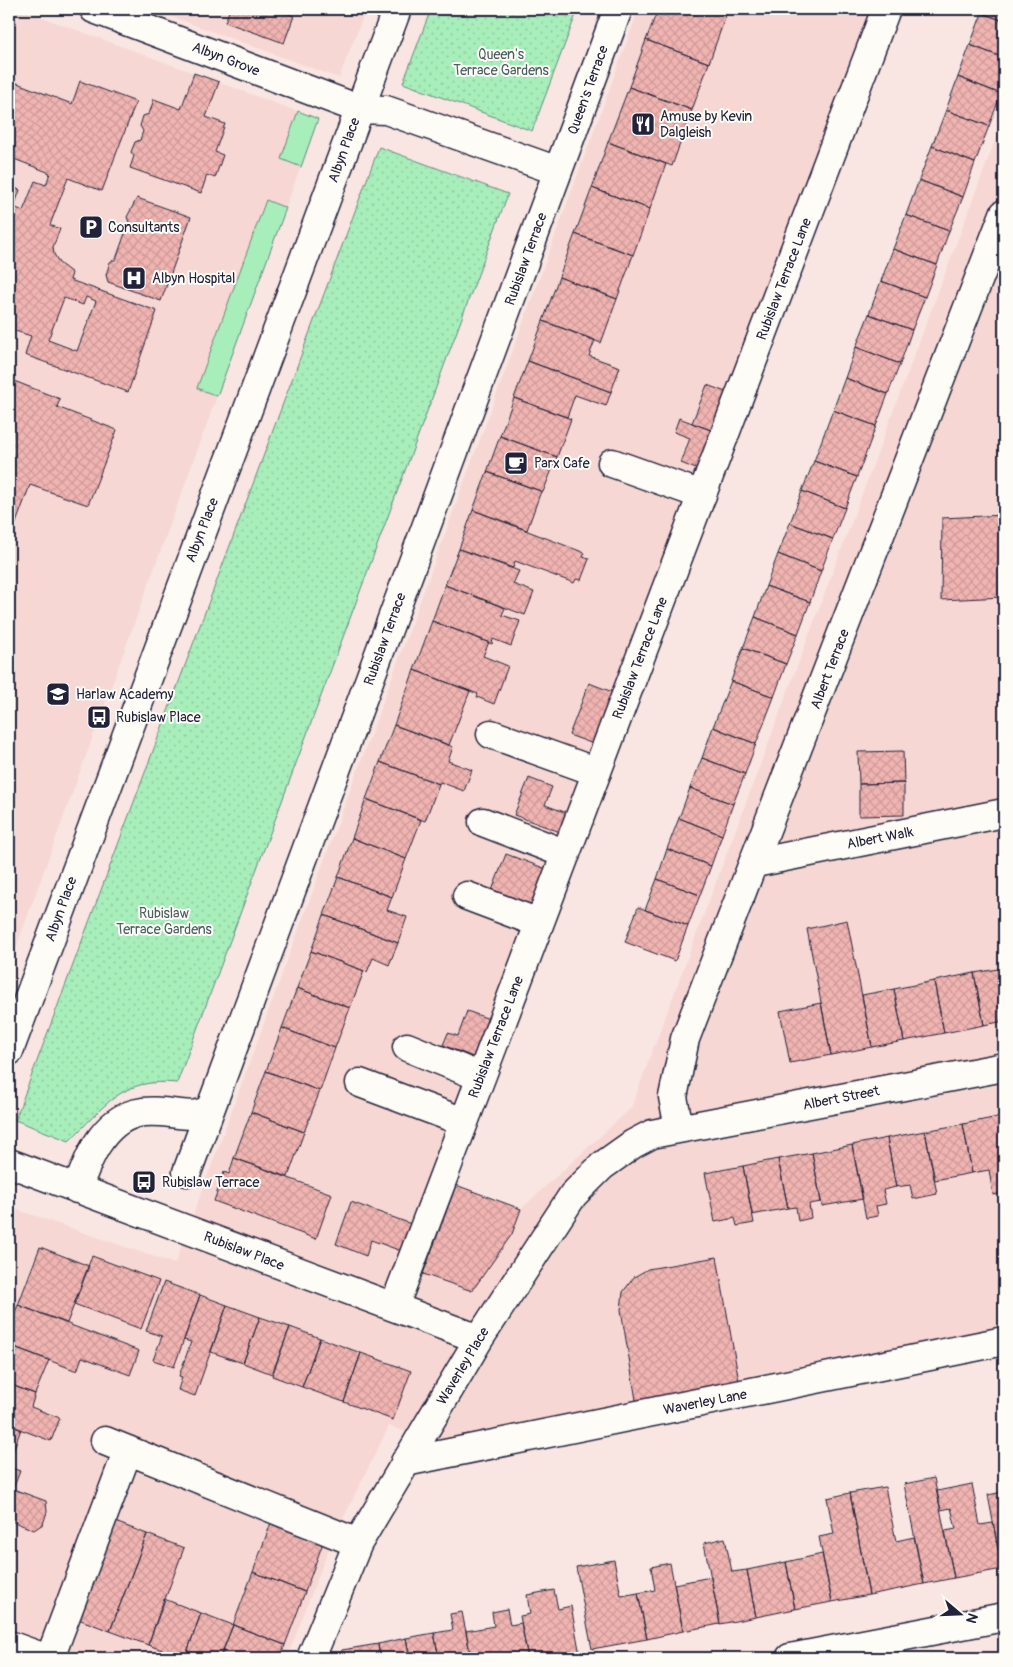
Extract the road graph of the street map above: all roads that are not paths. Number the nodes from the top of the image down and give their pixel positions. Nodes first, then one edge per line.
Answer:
1 (94, 9) edge
2 (397, 9) edge
3 (618, 9) edge
4 (886, 9) edge
5 (359, 109) junction
6 (558, 171) junction
7 (1004, 214) edge
8 (612, 463) dead end
9 (702, 495) junction
10 (491, 734) dead end
11 (596, 772) junction
12 (1004, 813) edge
13 (483, 822) dead end
14 (566, 854) junction
15 (755, 863) junction
16 (467, 896) dead end
17 (539, 923) junction
18 (408, 1047) dead end
19 (9, 1051) edge
20 (1004, 1067) edge
21 (481, 1077) junction
22 (360, 1083) dead end
23 (211, 1107) junction
24 (464, 1122) junction
25 (679, 1128) junction
26 (9, 1163) edge
27 (187, 1172) dead end
28 (77, 1189) junction
29 (394, 1307) junction
30 (479, 1339) junction
31 (1004, 1341) edge
32 (405, 1462) junction
33 (358, 1543) junction
34 (1004, 1616) edge
35 (9, 1645) edge
36 (45, 1658) edge
37 (50, 1658) edge
38 (311, 1658) edge
39 (790, 1658) edge

1 - 5 street, Albyn Grove
2 - 5 street, Albyn Place
3 - 6 street, Queen's Terrace
4 - 9 street, Rubislaw Terrace Lane
5 - 6 street, Albyn Grove
5 - 19 street, Albyn Place
6 - 23 street, Rubislaw Terrace
7 - 15 street, Albert Terrace
8 - 9 street
9 - 11 street, Rubislaw Terrace Lane
10 - 11 street
11 - 14 street, Rubislaw Terrace Lane
12 - 15 street, Albert Walk
13 - 14 street
14 - 17 street, Rubislaw Terrace Lane
15 - 25 street, Albert Terrace
16 - 17 street
17 - 21 street, Rubislaw Terrace Lane
18 - 21 street
20 - 25 street, Albert Street
21 - 24 street, Rubislaw Terrace Lane
22 - 24 street
23 - 27 street, Rubislaw Terrace
23 - 28 street
24 - 29 street, Rubislaw Terrace Lane
25 - 30 street, Waverley Place
26 - 28 street, Rubislaw Place
28 - 29 street, Rubislaw Place
29 - 30 street, Rubislaw Place
30 - 32 street, Waverley Place
31 - 32 street, Waverley Lane
32 - 33 street, Waverley Place
33 - 37 street
33 - 38 street, Waverley Place
34 - 39 street
35 - 36 street

